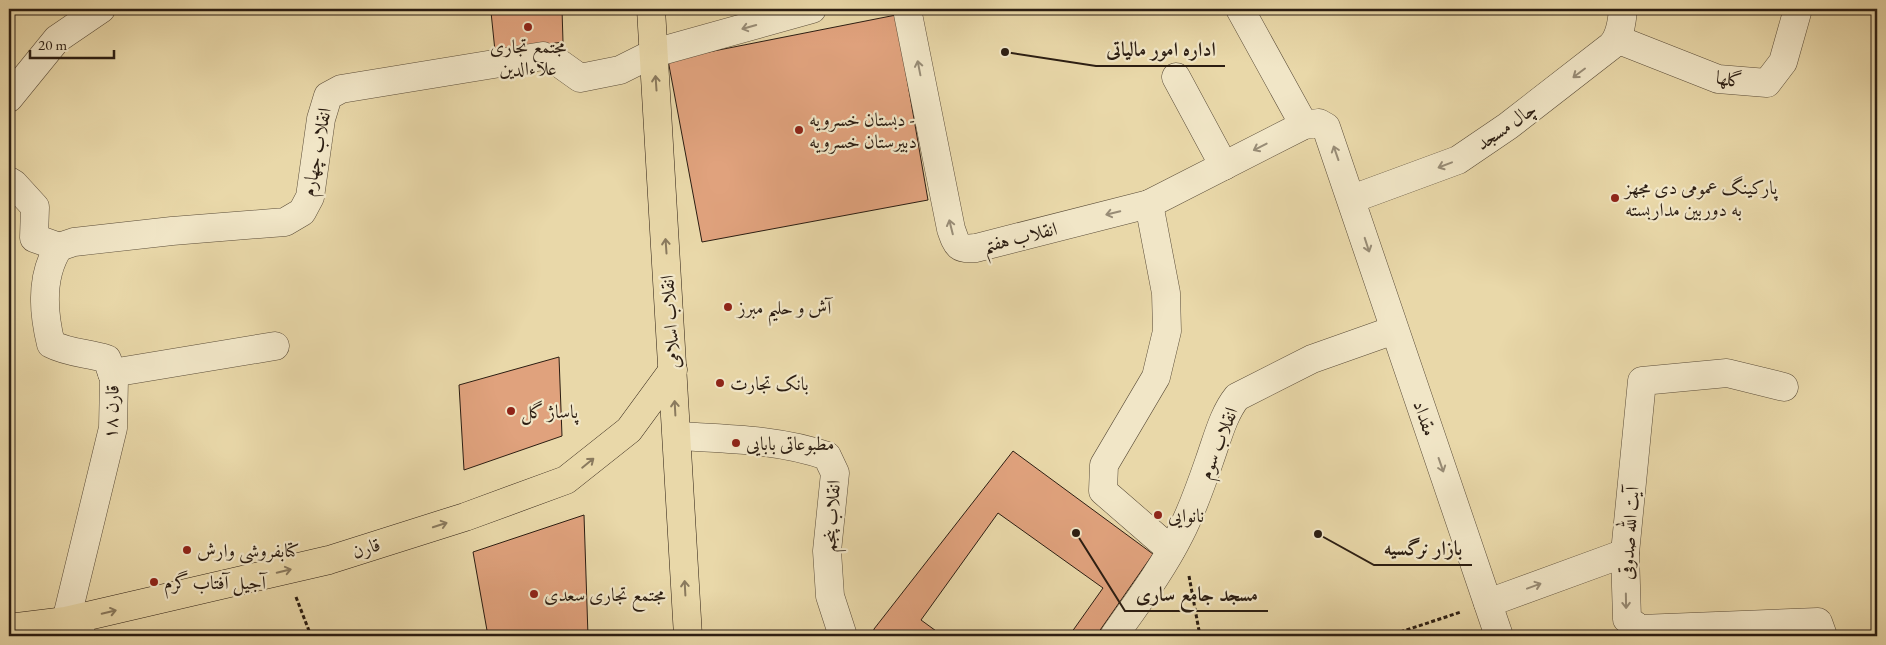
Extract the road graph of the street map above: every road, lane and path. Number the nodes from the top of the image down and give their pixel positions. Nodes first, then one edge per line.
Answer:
1 (101, 9) edge
2 (651, 9) edge
3 (812, 9) edge
4 (907, 9) edge
5 (1240, 9) edge
6 (1623, 9) edge
7 (1798, 9) edge
8 (1616, 42) junction
9 (654, 53) junction
10 (1176, 77) dead end
11 (9, 98) edge
12 (1304, 125) junction
13 (1224, 166) junction
14 (9, 181) edge
15 (1352, 199) junction
16 (1149, 204) junction
17 (59, 247) junction
18 (1394, 330) junction
19 (275, 346) dead end
20 (674, 370) junction
21 (112, 373) junction
22 (1784, 387) dead end
23 (677, 436) junction
24 (1176, 542) junction
25 (1625, 553) junction
26 (286, 570) junction
27 (1488, 602) junction
28 (9, 628) edge
29 (74, 629) edge
30 (311, 636) edge
31 (688, 636) edge
32 (843, 636) edge
33 (1114, 636) edge
34 (1200, 636) edge
35 (1388, 636) edge
36 (1499, 636) edge
37 (1823, 636) edge

1 - 11 street
2 - 9 main road, انقلاب اسلامی
3 -> 9 street
16 -> 4 street, انقلاب هفتم
5 - 12 street
6 - 8 street
7 - 8 street, گلها
8 -> 15 street, چال مسجد
9 - 17 street, انقلاب چهارم
20 -> 9 main road, انقلاب اسلامی
10 - 13 street
12 -> 13 street, انقلاب هفتم
15 -> 12 street, مقداد
13 - 16 street, انقلاب هفتم
14 - 17 street
15 -> 18 street, مقداد
16 - 24 street
17 - 21 street, قارن ۱۸
18 - 24 street, انقلاب سوم
18 -> 27 street, مقداد
19 - 21 street
23 -> 20 main road, انقلاب اسلامی
26 -> 20 main road, قارن
21 - 29 street, قارن ۱۸
22 - 25 street, آیت الله صدوقی
31 -> 23 main road, انقلاب اسلامی
23 - 32 street, انقلاب پنجم
24 - 33 street, انقلاب سوم
24 - 34 path
27 -> 25 street
25 -> 37 street, آیت الله صدوقی
29 -> 26 main road, قارن
26 - 30 path
27 - 35 path
27 - 36 street, مقداد
28 - 29 main road, قارن

